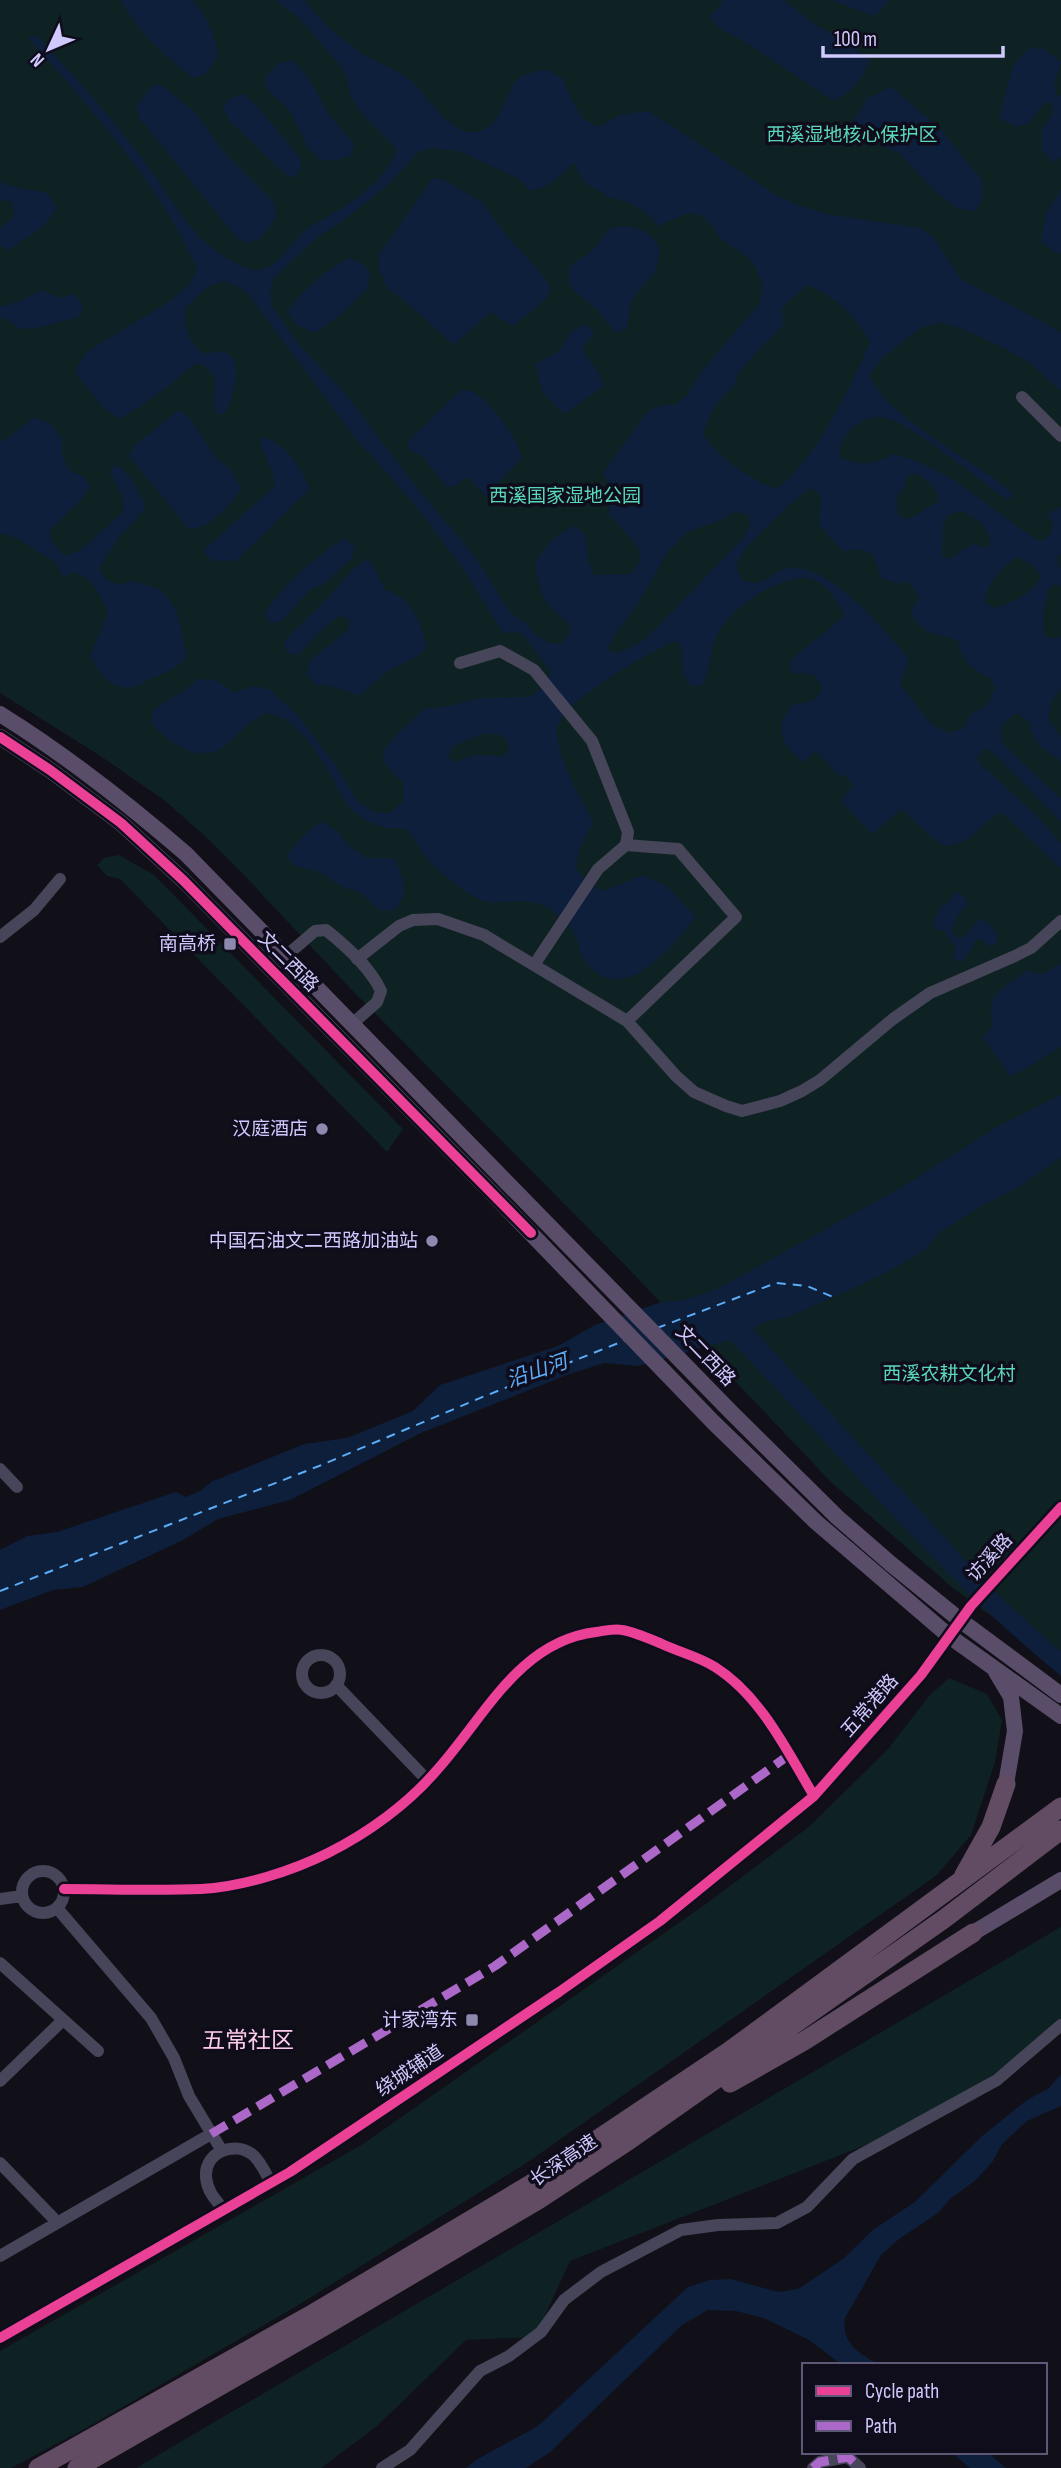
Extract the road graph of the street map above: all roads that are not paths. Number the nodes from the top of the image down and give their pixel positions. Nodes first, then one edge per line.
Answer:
1 (1022, 397) dead end
2 (1061, 436) edge
3 (460, 663) dead end
4 (0, 714) edge
5 (0, 737) edge
6 (626, 845) junction
7 (60, 879) dead end
8 (1061, 921) edge
9 (0, 937) edge
10 (287, 955) junction
11 (356, 959) junction
12 (534, 965) junction
13 (627, 1021) junction
14 (352, 1024) junction
15 (0, 1469) edge
16 (17, 1487) dead end
17 (1061, 1507) edge
18 (960, 1620) junction
19 (949, 1636) junction
20 (993, 1667) junction
21 (336, 1685) dead end
22 (1061, 1695) edge
23 (1061, 1716) edge
24 (428, 1781) junction
25 (1006, 1784) joint
26 (814, 1796) junction
27 (1061, 1807) edge
28 (1061, 1830) edge
29 (1061, 1880) edge
30 (960, 1881) junction
31 (64, 1889) junction
32 (22, 1896) junction
33 (0, 1899) edge
34 (57, 1908) junction
35 (973, 1933) joint
36 (0, 1963) edge
37 (63, 2020) junction
38 (1061, 2025) edge
39 (98, 2051) dead end
40 (0, 2081) edge
41 (211, 2134) junction
42 (628, 2141) junction
43 (222, 2151) junction
44 (0, 2162) edge
45 (271, 2183) junction
46 (224, 2210) junction
47 (57, 2222) junction
48 (0, 2256) edge
49 (0, 2338) edge
50 (38, 2468) edge
51 (77, 2468) edge
52 (382, 2468) edge
53 (813, 2468) edge
54 (860, 2468) edge

1 - 2 street
3 - 6 street
4 - 10 main road, 文二西路
5 - 19 main road, 文二西路
6 - 12 street
6 - 13 street
7 - 9 street
8 - 13 street
10 - 11 street
10 - 14 main road, 文二西路
11 - 12 street
11 - 14 street
12 - 13 street
14 - 18 main road, 文二西路
15 - 16 street
17 - 18 street, 访溪路
18 - 19 street, 访溪路
18 - 22 main road, 文二西路
19 - 20 main road, 文二西路
19 - 26 street, 五常港路
20 - 23 main road, 文二西路
20 - 25 main road
21 - 24 street
24 - 26 street
24 - 31 street
25 - 30 highway
26 - 45 street, 绕城辅道
27 - 30 highway, 长深高速
28 - 42 highway, 长深高速
29 - 35 main road
30 - 50 highway, 长深高速
31 - 32 street
31 - 34 street
32 - 33 street
32 - 34 street
34 - 41 street
35 - 42 highway
36 - 37 street
37 - 39 street
37 - 40 street
38 - 52 street
41 - 43 street
41 - 47 street
42 - 51 highway, 长深高速
43 - 45 street
43 - 46 street
44 - 47 street
45 - 46 street, 绕城辅道
46 - 49 street, 绕城辅道
47 - 48 street
53 - 54 street

